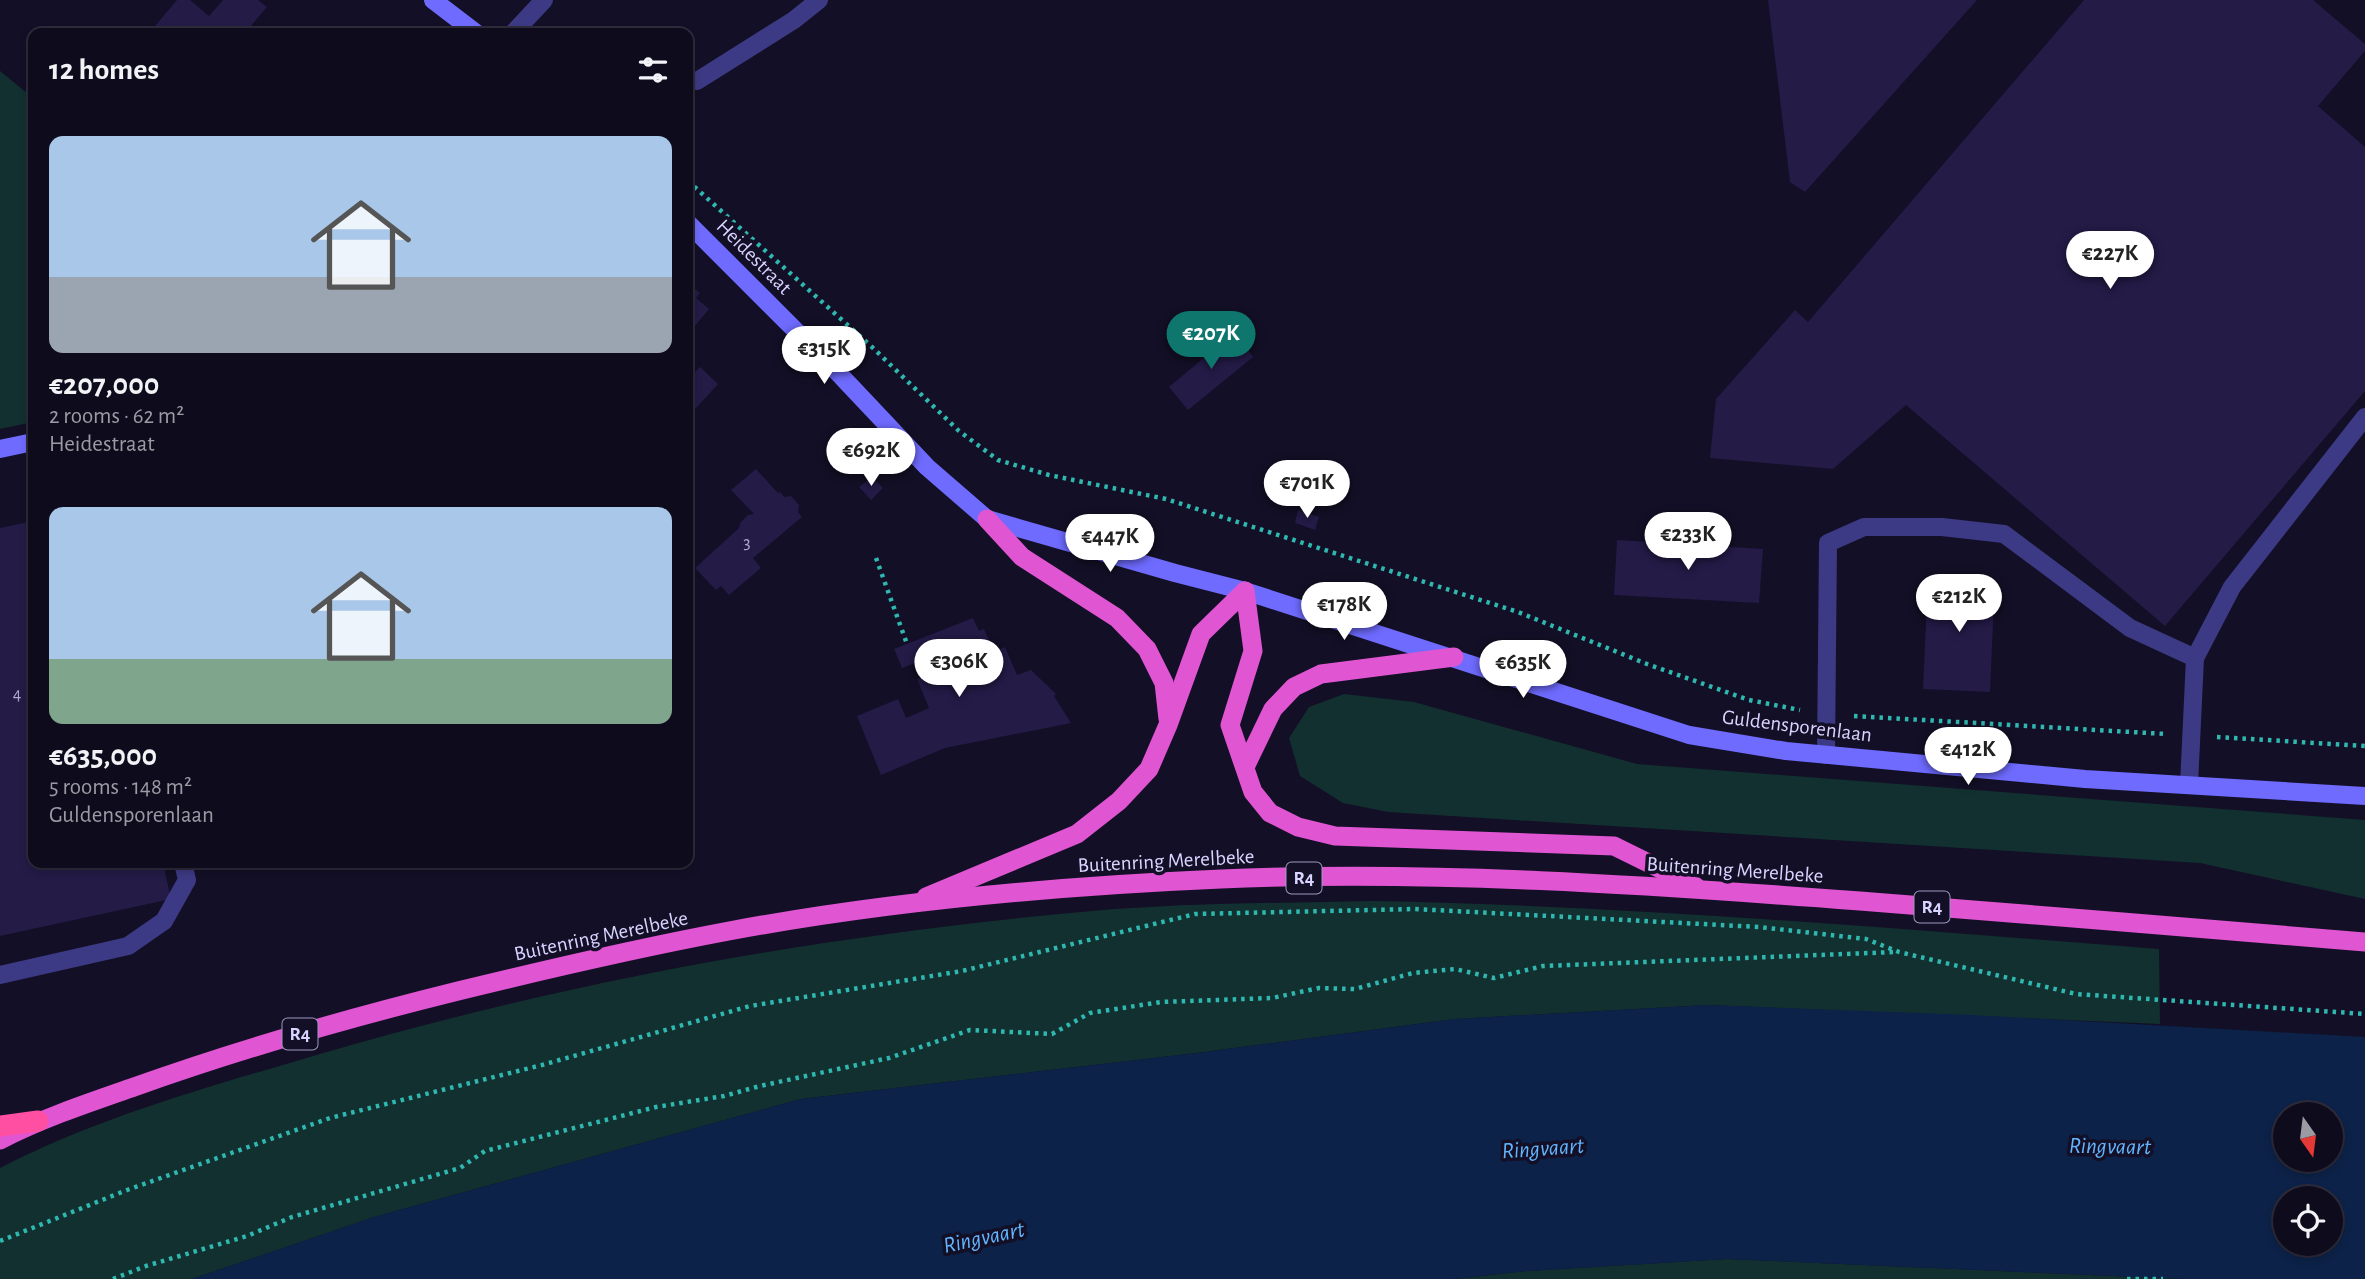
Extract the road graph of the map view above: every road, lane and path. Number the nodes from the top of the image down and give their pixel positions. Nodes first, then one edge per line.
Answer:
1 (433, 0) edge
2 (544, 0) edge
3 (818, 0) edge
4 (469, 28) edge
5 (518, 28) edge
6 (696, 81) dead end
7 (693, 185) edge
8 (693, 228) edge
9 (2365, 417) edge
10 (28, 443) edge
11 (0, 449) edge
12 (987, 519) junction
13 (876, 558) dead end
14 (1245, 591) junction
15 (908, 644) dead end
16 (1454, 657) junction
17 (2195, 658) junction
18 (1825, 714) junction
19 (1168, 725) junction
20 (2191, 736) junction
21 (2365, 746) edge
22 (1826, 755) junction
23 (1245, 767) junction
24 (2189, 785) junction
25 (2365, 796) edge
26 (184, 868) edge
27 (1703, 889) junction
28 (905, 905) junction
29 (2365, 942) edge
30 (1899, 952) junction
31 (0, 975) edge
32 (2365, 1014) edge
33 (38, 1121) junction
34 (0, 1126) edge
35 (0, 1140) edge
36 (0, 1241) edge
37 (113, 1279) edge
38 (2127, 1279) edge
39 (2164, 1279) edge

1 - 4 main road
2 - 5 lane
3 - 6 lane
7 - 18 path
8 - 12 main road, Heidestraat
9 - 17 lane
10 - 11 main road
12 - 14 main road, Heidestraat
12 - 19 highway
13 - 15 path
14 - 16 main road, Guldensporenlaan
14 - 19 highway
14 - 23 highway
16 - 22 main road, Guldensporenlaan
16 - 23 highway
17 - 18 lane
17 - 20 lane
18 - 20 path
18 - 22 lane
19 - 28 highway
20 - 21 path
20 - 24 lane
22 - 24 main road, Guldensporenlaan
23 - 27 highway
24 - 25 main road, Guldensporenlaan
26 - 31 lane
27 - 28 highway, Buitenring Merelbeke / R4
27 - 29 highway, Buitenring Merelbeke / R4
28 - 33 highway, Buitenring Merelbeke / R4
30 - 32 path
30 - 36 path
30 - 37 path
33 - 34 highway
33 - 35 highway, Buitenring Merelbeke / R4
38 - 39 path

